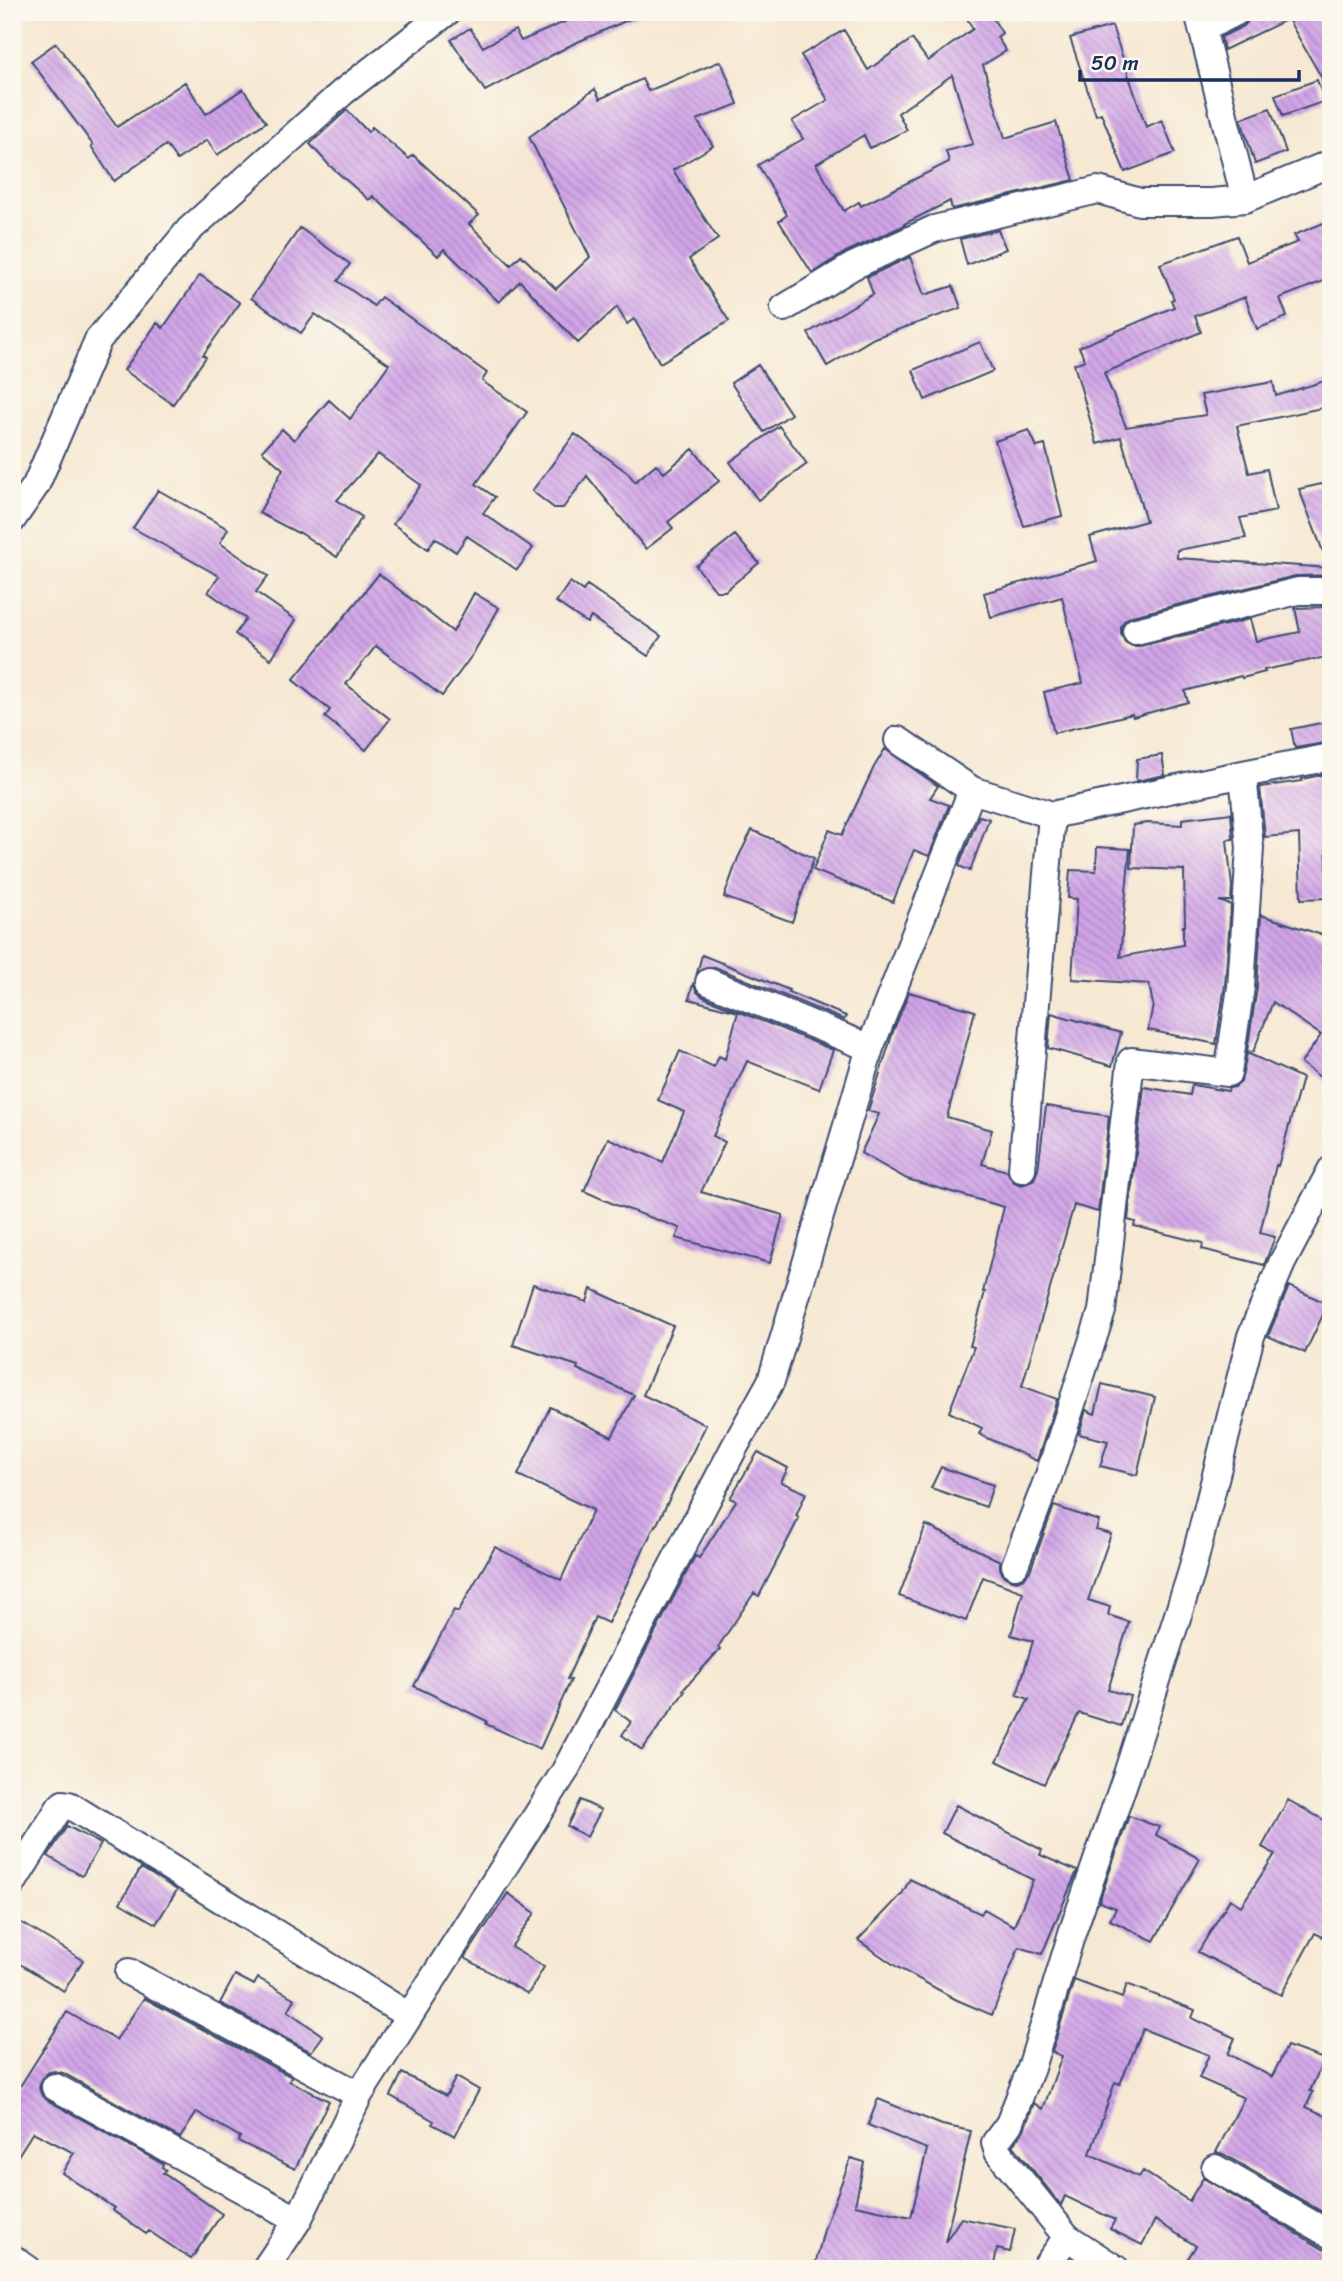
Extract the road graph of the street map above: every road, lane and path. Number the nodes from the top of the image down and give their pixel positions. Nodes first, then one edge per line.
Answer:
1 (447, 12) edge
2 (1236, 12) edge
3 (1200, 21) edge
4 (1331, 163) edge
5 (1245, 200) junction
6 (784, 308) dead end
7 (12, 520) edge
8 (1331, 591) edge
9 (1136, 631) dead end
10 (898, 740) dead end
11 (1331, 757) edge
12 (1243, 774) junction
13 (972, 790) junction
14 (1052, 815) junction
15 (709, 982) dead end
16 (870, 1048) junction
17 (1022, 1169) dead end
18 (1331, 1170) edge
19 (1015, 1565) dead end
20 (12, 1884) edge
21 (129, 1972) dead end
22 (409, 2016) junction
23 (55, 2087) dead end
24 (359, 2095) junction
25 (1215, 2168) dead end
26 (298, 2220) junction
27 (1331, 2235) edge
28 (1067, 2236) junction
29 (12, 2258) edge
30 (28, 2269) edge
31 (265, 2269) edge
32 (1044, 2269) edge
33 (1116, 2269) edge

1 - 7 street
2 - 3 street
3 - 5 street
4 - 5 street
5 - 6 street
8 - 9 street
10 - 13 street
11 - 12 street
12 - 14 street
12 - 19 street
13 - 14 street
13 - 16 street
14 - 17 street
15 - 16 street
16 - 22 street
18 - 28 street
20 - 22 street
21 - 24 street
22 - 24 street
23 - 26 street
24 - 26 street
25 - 27 street
26 - 31 street
28 - 32 street
28 - 33 street
29 - 30 street

